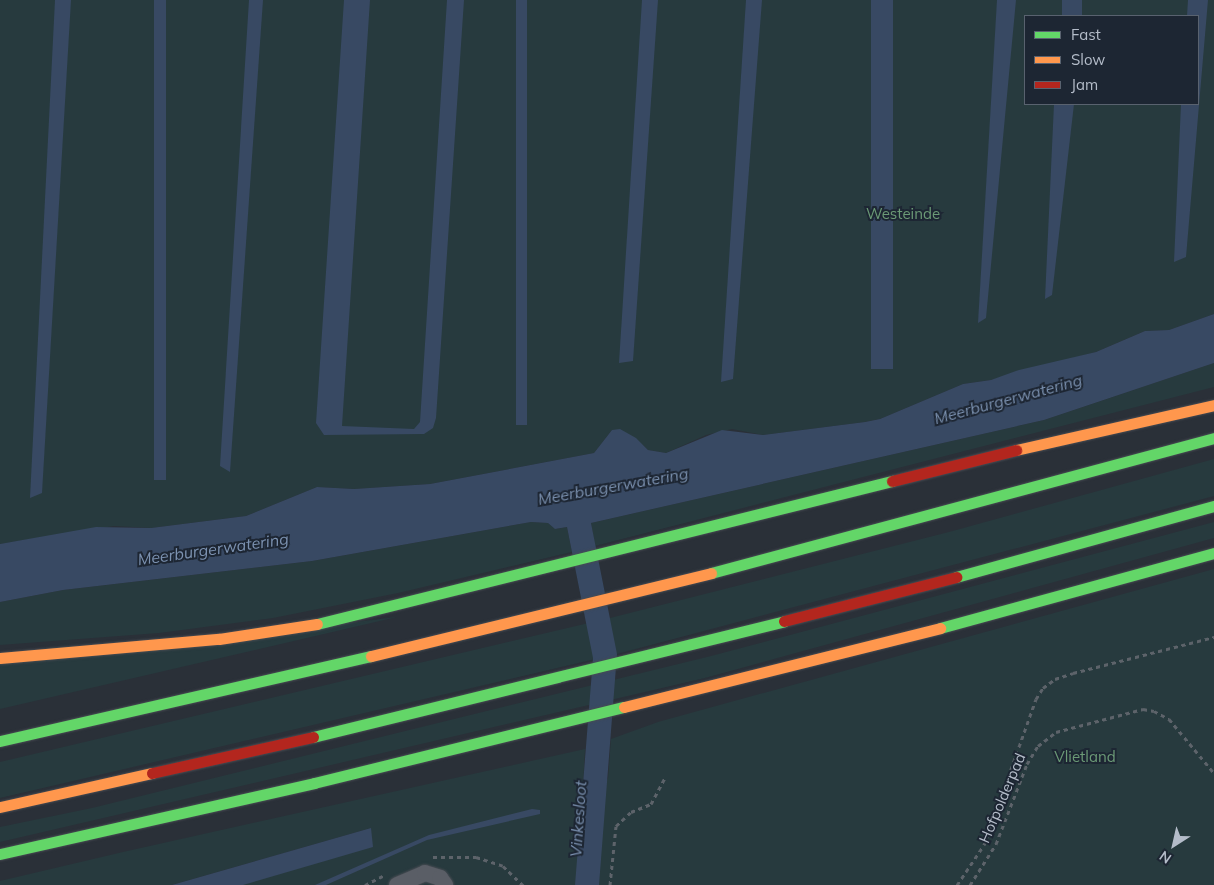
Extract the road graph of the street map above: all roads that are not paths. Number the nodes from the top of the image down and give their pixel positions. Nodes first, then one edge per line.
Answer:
1 (1214, 405) edge
2 (1214, 438) edge
3 (1214, 506) edge
4 (1214, 553) edge
5 (0, 658) edge
6 (0, 741) edge
7 (0, 807) edge
8 (1, 854) edge
9 (397, 885) edge
10 (444, 885) edge

1 - 5 highway
2 - 6 highway
3 - 7 highway
4 - 8 highway
9 - 10 street

